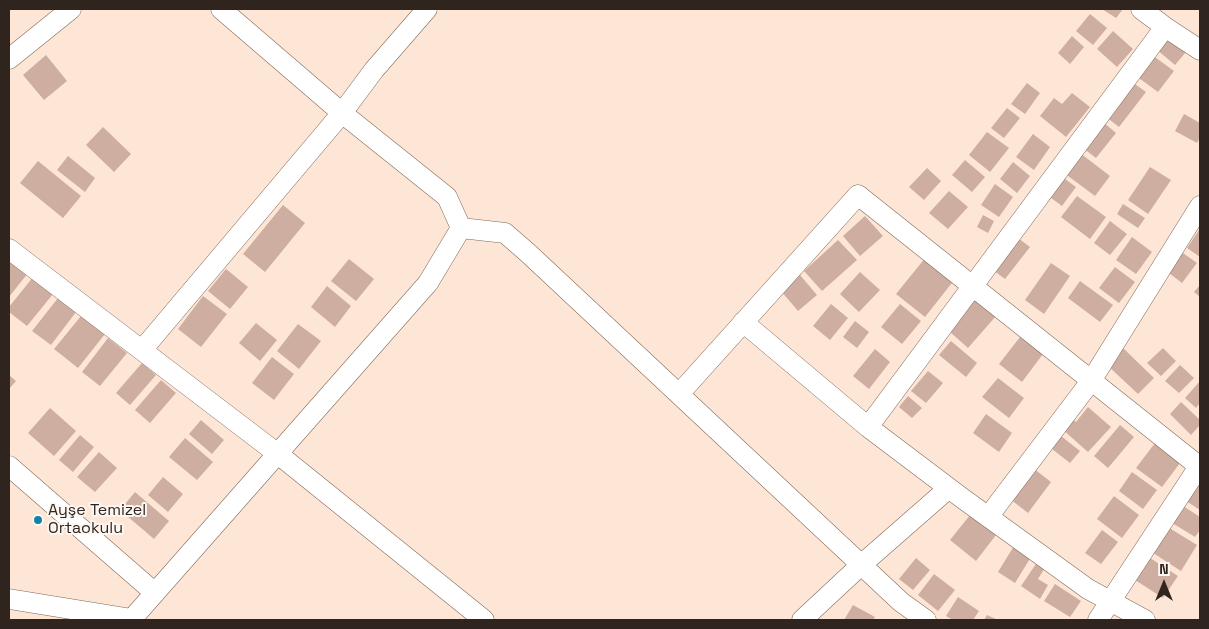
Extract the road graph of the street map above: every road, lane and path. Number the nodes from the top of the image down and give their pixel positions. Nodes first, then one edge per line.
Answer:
1 (71, 9) edge
2 (221, 9) edge
3 (428, 9) edge
4 (1141, 9) edge
5 (1165, 27) junction
6 (1200, 50) edge
7 (9, 59) edge
8 (342, 113) junction
9 (1200, 206) edge
10 (461, 228) junction
11 (9, 248) edge
12 (972, 287) junction
13 (743, 322) junction
14 (142, 350) junction
15 (1091, 381) junction
16 (679, 394) junction
17 (868, 427) junction
18 (278, 454) junction
19 (9, 466) edge
20 (1200, 466) edge
21 (949, 488) junction
22 (988, 517) junction
23 (861, 565) junction
24 (155, 593) junction
25 (9, 598) edge
26 (1110, 601) junction
27 (132, 620) edge
28 (484, 620) edge
29 (802, 620) edge
30 (926, 620) edge
31 (1098, 620) edge
32 (1145, 620) edge

1 - 7 street
2 - 8 street
3 - 8 street
4 - 5 street
5 - 6 street
5 - 12 street
8 - 10 street
8 - 14 street
9 - 15 street
10 - 16 street
10 - 18 street
11 - 14 street
12 - 13 street
12 - 15 street
12 - 17 street
13 - 16 street
13 - 17 street
14 - 18 street
15 - 20 street
15 - 22 street
16 - 23 street
17 - 21 street
18 - 24 street
18 - 28 street
19 - 24 street
20 - 26 street
21 - 22 street
21 - 23 street
22 - 26 street
23 - 29 street
23 - 30 street
24 - 27 street
25 - 27 street
26 - 31 street
26 - 32 street

